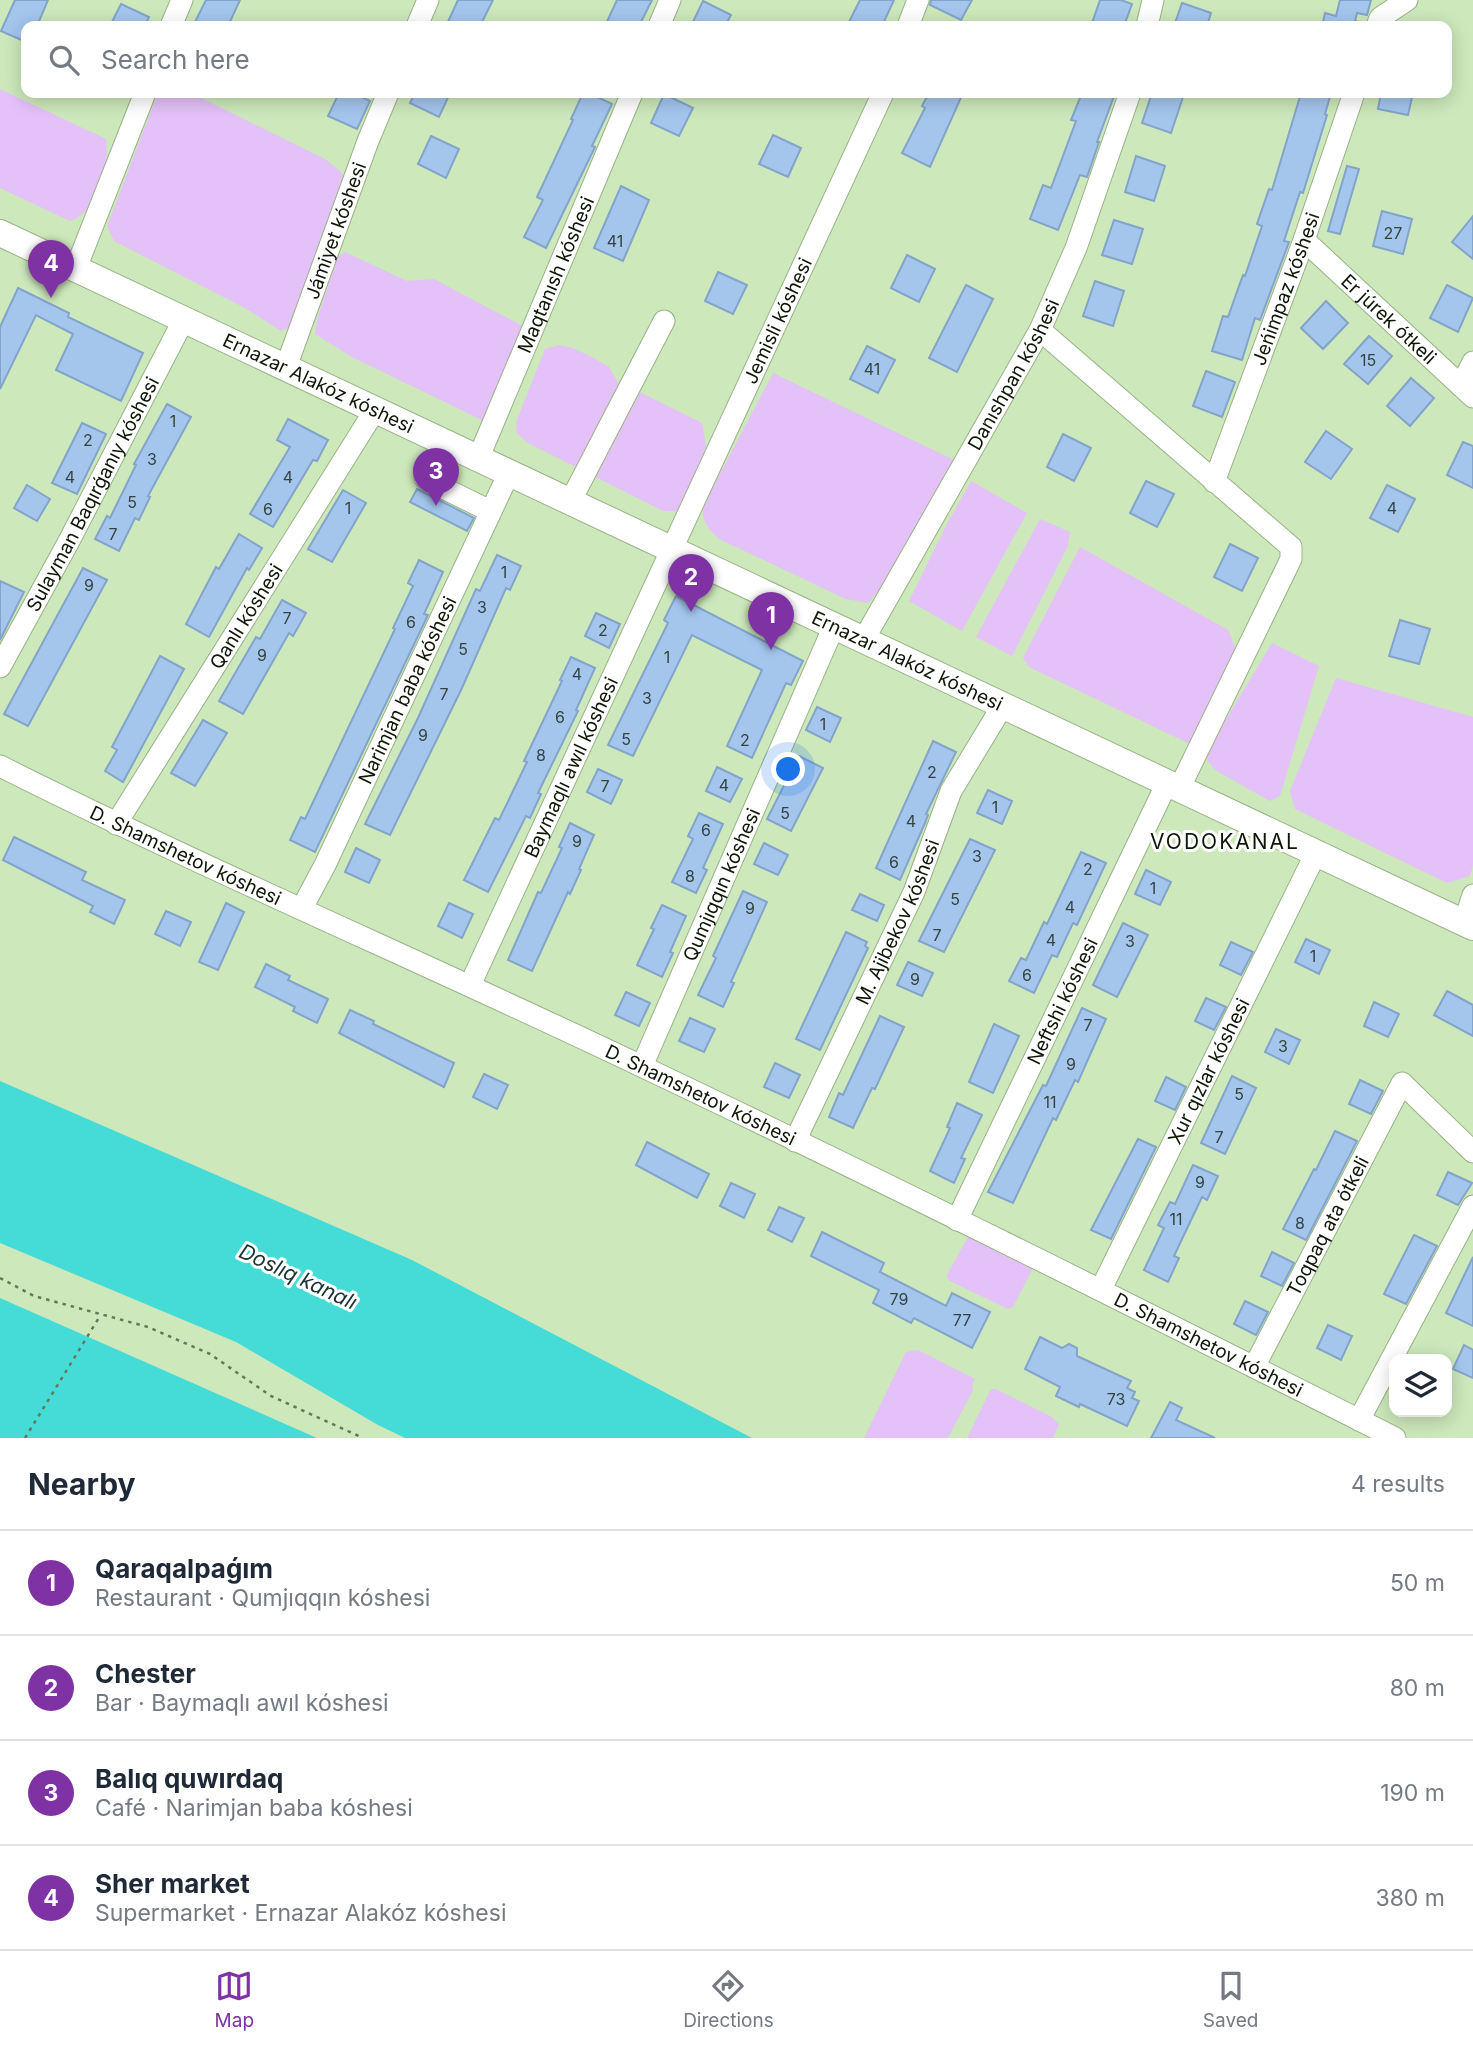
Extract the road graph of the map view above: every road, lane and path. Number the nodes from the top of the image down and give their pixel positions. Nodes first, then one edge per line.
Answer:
1 (182, 0) edge
2 (428, 0) edge
3 (670, 0) edge
4 (918, 0) edge
5 (1153, 0) edge
6 (1407, 0) edge
7 (173, 21) edge
8 (419, 21) edge
9 (661, 21) edge
10 (910, 21) edge
11 (1148, 21) edge
12 (1379, 21) edge
13 (143, 98) edge
14 (386, 98) edge
15 (630, 98) edge
16 (881, 98) edge
17 (1128, 98) edge
18 (1352, 98) edge
19 (1, 237) edge
20 (1304, 240) junction
21 (76, 268) junction
22 (184, 319) junction
23 (664, 321) dead end
24 (1040, 330) junction
25 (1473, 362) edge
26 (286, 368) junction
27 (1467, 392) edge
28 (375, 410) junction
29 (443, 442) junction
30 (478, 459) junction
31 (509, 473) junction
32 (1214, 482) junction
33 (570, 502) junction
34 (490, 511) junction
35 (671, 550) junction
36 (834, 626) junction
37 (864, 639) junction
38 (0, 667) edge
39 (1003, 705) junction
40 (0, 766) edge
41 (1173, 786) junction
42 (116, 824) junction
43 (1315, 853) junction
44 (1473, 895) edge
45 (302, 908) junction
46 (1469, 925) edge
47 (470, 985) junction
48 (642, 1066) junction
49 (795, 1141) junction
50 (1473, 1152) edge
51 (1473, 1206) edge
52 (957, 1220) junction
53 (0, 1278) edge
54 (1101, 1289) junction
55 (101, 1314) junction
56 (1254, 1367) junction
57 (1359, 1420) junction
58 (25, 1438) edge
59 (363, 1438) edge
60 (1395, 1438) edge

1 - 7 street
2 - 8 street
3 - 9 street
4 - 10 street
5 - 11 street
6 - 12 street
13 - 21 street
14 - 26 street, Jámiyet kóshesi
15 - 30 street, Maqtanısh kóshesi
16 - 35 street, Jemisli kóshesi
17 - 24 street, Danıshpan kóshesi
18 - 20 street, Jeńimpaz kóshesi
19 - 21 main road, Ernazar Alakóz kóshesi
20 - 27 street, Er júrek ótkeli
20 - 32 street, Jeńimpaz kóshesi
21 - 22 main road, Ernazar Alakóz kóshesi
22 - 26 main road, Ernazar Alakóz kóshesi
22 - 38 street, Sulayman Baqırǵanıy kóshesi
23 - 33 street
24 - 32 street, Neftshi kóshesi
24 - 37 street, Danıshpan kóshesi
25 - 27 street
26 - 28 main road, Ernazar Alakóz kóshesi
28 - 29 main road, Ernazar Alakóz kóshesi
28 - 42 street, Qanlı kóshesi
29 - 30 main road, Ernazar Alakóz kóshesi
29 - 34 street
30 - 31 main road, Ernazar Alakóz kóshesi
31 - 33 main road, Ernazar Alakóz kóshesi
31 - 34 street, Narimjan baba kóshesi
32 - 41 street, Neftshi kóshesi
33 - 35 main road, Ernazar Alakóz kóshesi
34 - 45 street, Narimjan baba kóshesi
35 - 36 main road, Ernazar Alakóz kóshesi
35 - 47 street, Baymaqlı awıl kóshesi
36 - 37 main road, Ernazar Alakóz kóshesi
36 - 48 street, Qumjıqqın kóshesi
37 - 39 main road, Ernazar Alakóz kóshesi
39 - 41 main road, Ernazar Alakóz kóshesi
39 - 49 street, M. Ajibekov kóshesi
40 - 42 street, D. Shamshetov kóshesi
41 - 43 main road, Ernazar Alakóz kóshesi
41 - 52 street, Neftshi kóshesi
42 - 45 street, D. Shamshetov kóshesi
43 - 46 main road, Ernazar Alakóz kóshesi
43 - 54 street, Xur qızlar kóshesi
44 - 46 street
45 - 47 street, D. Shamshetov kóshesi
47 - 48 street, D. Shamshetov kóshesi
48 - 49 street, D. Shamshetov kóshesi
49 - 52 street, D. Shamshetov kóshesi
50 - 56 street, Toqpaq ata ótkeli
51 - 57 street
52 - 54 street, D. Shamshetov kóshesi
53 - 55 path
54 - 56 street, D. Shamshetov kóshesi
55 - 58 path
55 - 59 path
56 - 57 street, D. Shamshetov kóshesi
57 - 60 street, D. Shamshetov kóshesi

